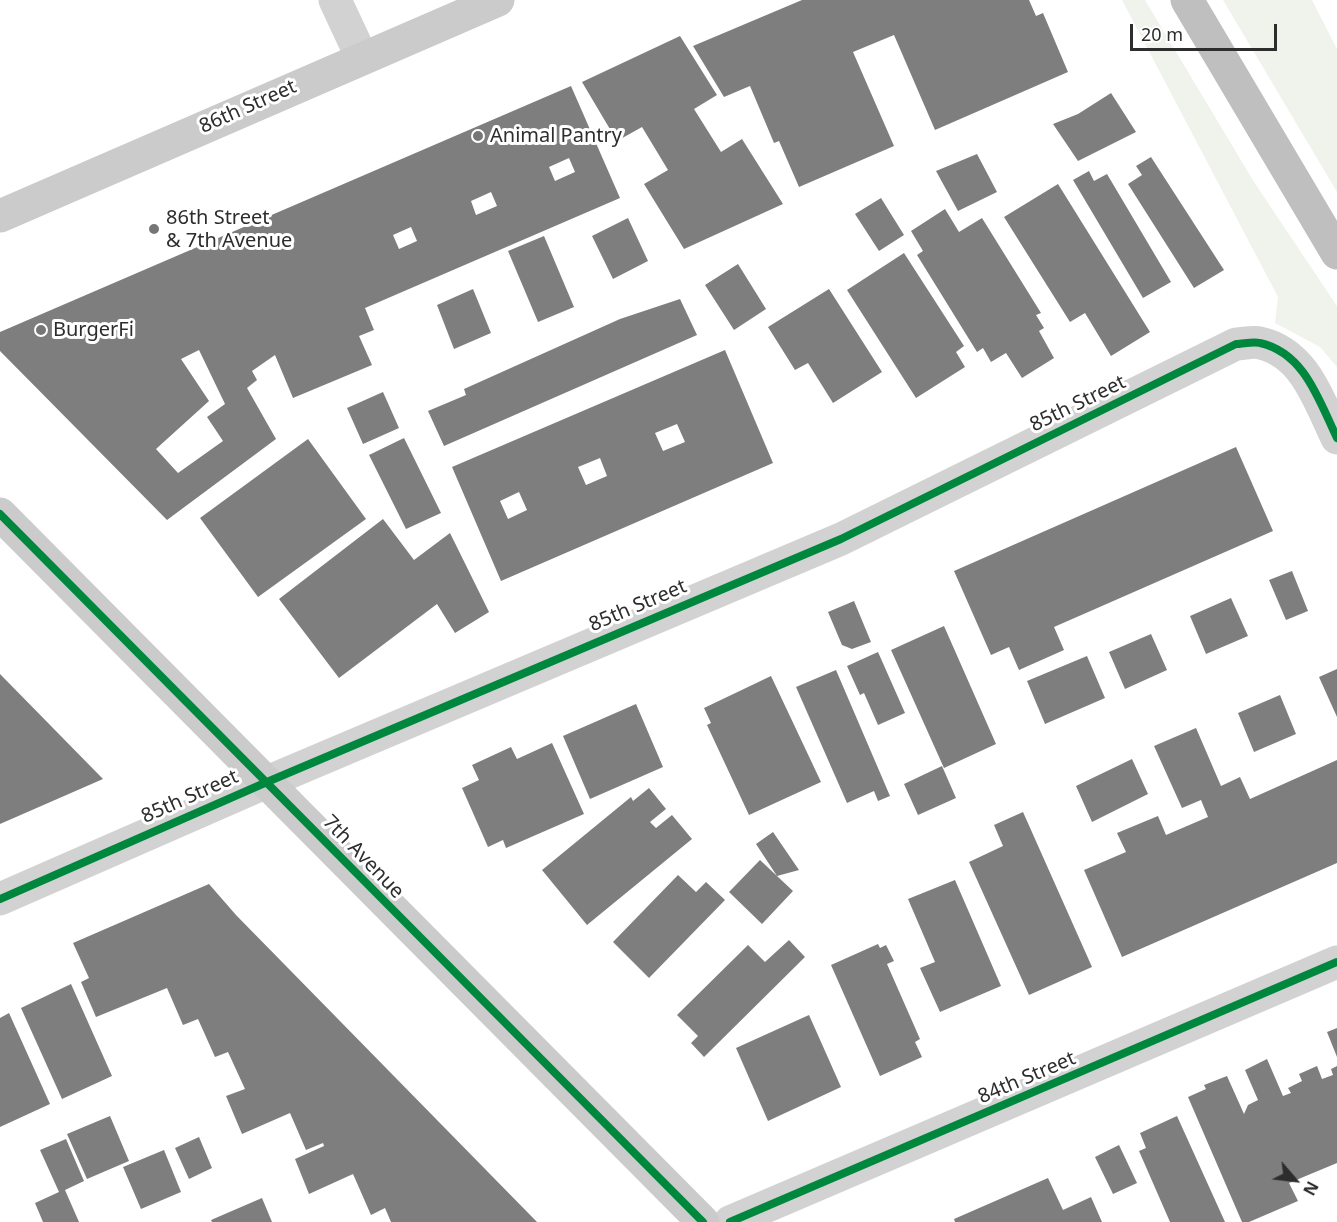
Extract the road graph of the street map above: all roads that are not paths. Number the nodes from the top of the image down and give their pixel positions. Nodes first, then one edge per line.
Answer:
1 (335, 0) edge
2 (498, 0) edge
3 (1187, 0) edge
4 (362, 58) junction
5 (0, 216) edge
6 (1337, 253) edge
7 (1337, 438) edge
8 (0, 514) edge
9 (267, 782) junction
10 (0, 898) edge
11 (1337, 963) edge
12 (703, 1222) edge
13 (730, 1222) edge

1 - 4 street
2 - 4 main road, 86th Street
3 - 6 highway
4 - 5 main road, 86th Street
7 - 9 street, 85th Street
8 - 9 main road, 7th Avenue
9 - 10 street, 85th Street
9 - 12 main road, 7th Avenue
11 - 13 street, 84th Street

